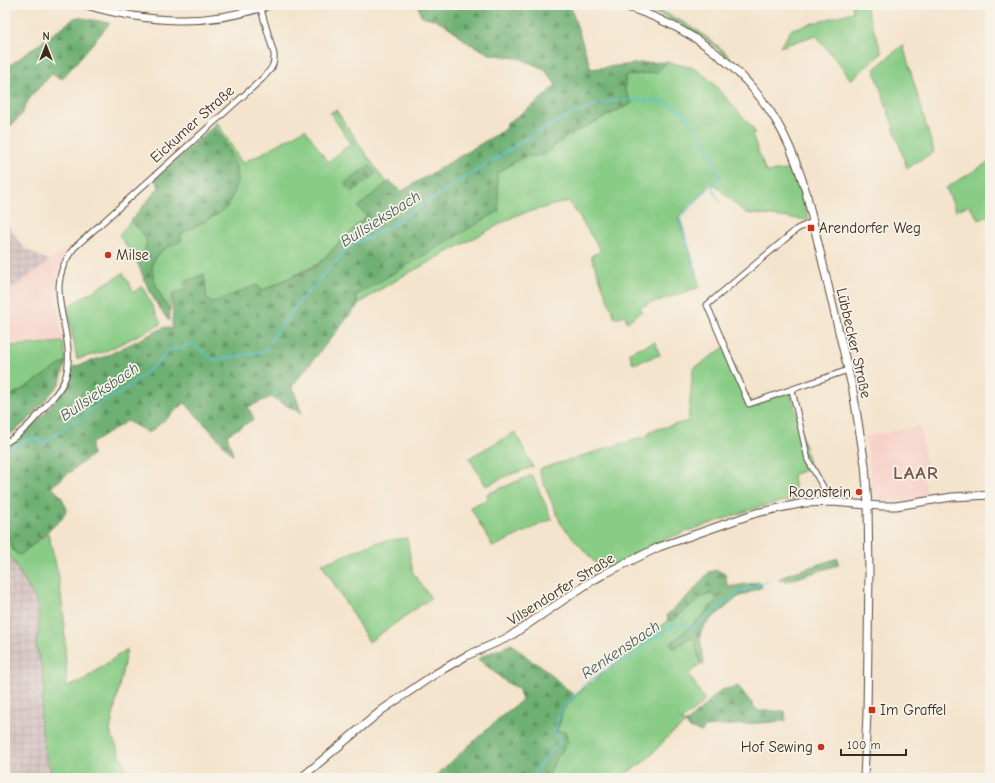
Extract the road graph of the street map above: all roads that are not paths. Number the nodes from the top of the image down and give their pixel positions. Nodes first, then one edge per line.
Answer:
1 (86, 5) edge
2 (269, 5) edge
3 (621, 5) edge
4 (260, 7) edge
5 (814, 221) junction
6 (848, 370) junction
7 (792, 390) junction
8 (5, 443) edge
9 (990, 495) edge
10 (830, 502) junction
11 (868, 505) junction
12 (301, 778) edge
13 (864, 778) edge

1 - 4 main road
2 - 4 main road
3 - 5 main road, Lübbecker Straße
4 - 8 street, Eickumer Straße
5 - 6 main road, Lübbecker Straße
5 - 7 street
6 - 7 street
6 - 11 main road, Lübbecker Straße
7 - 10 street
9 - 11 main road, Vilsendorfer Straße
10 - 11 main road, Vilsendorfer Straße
10 - 12 main road, Vilsendorfer Straße
11 - 13 main road, Lübbecker Straße

